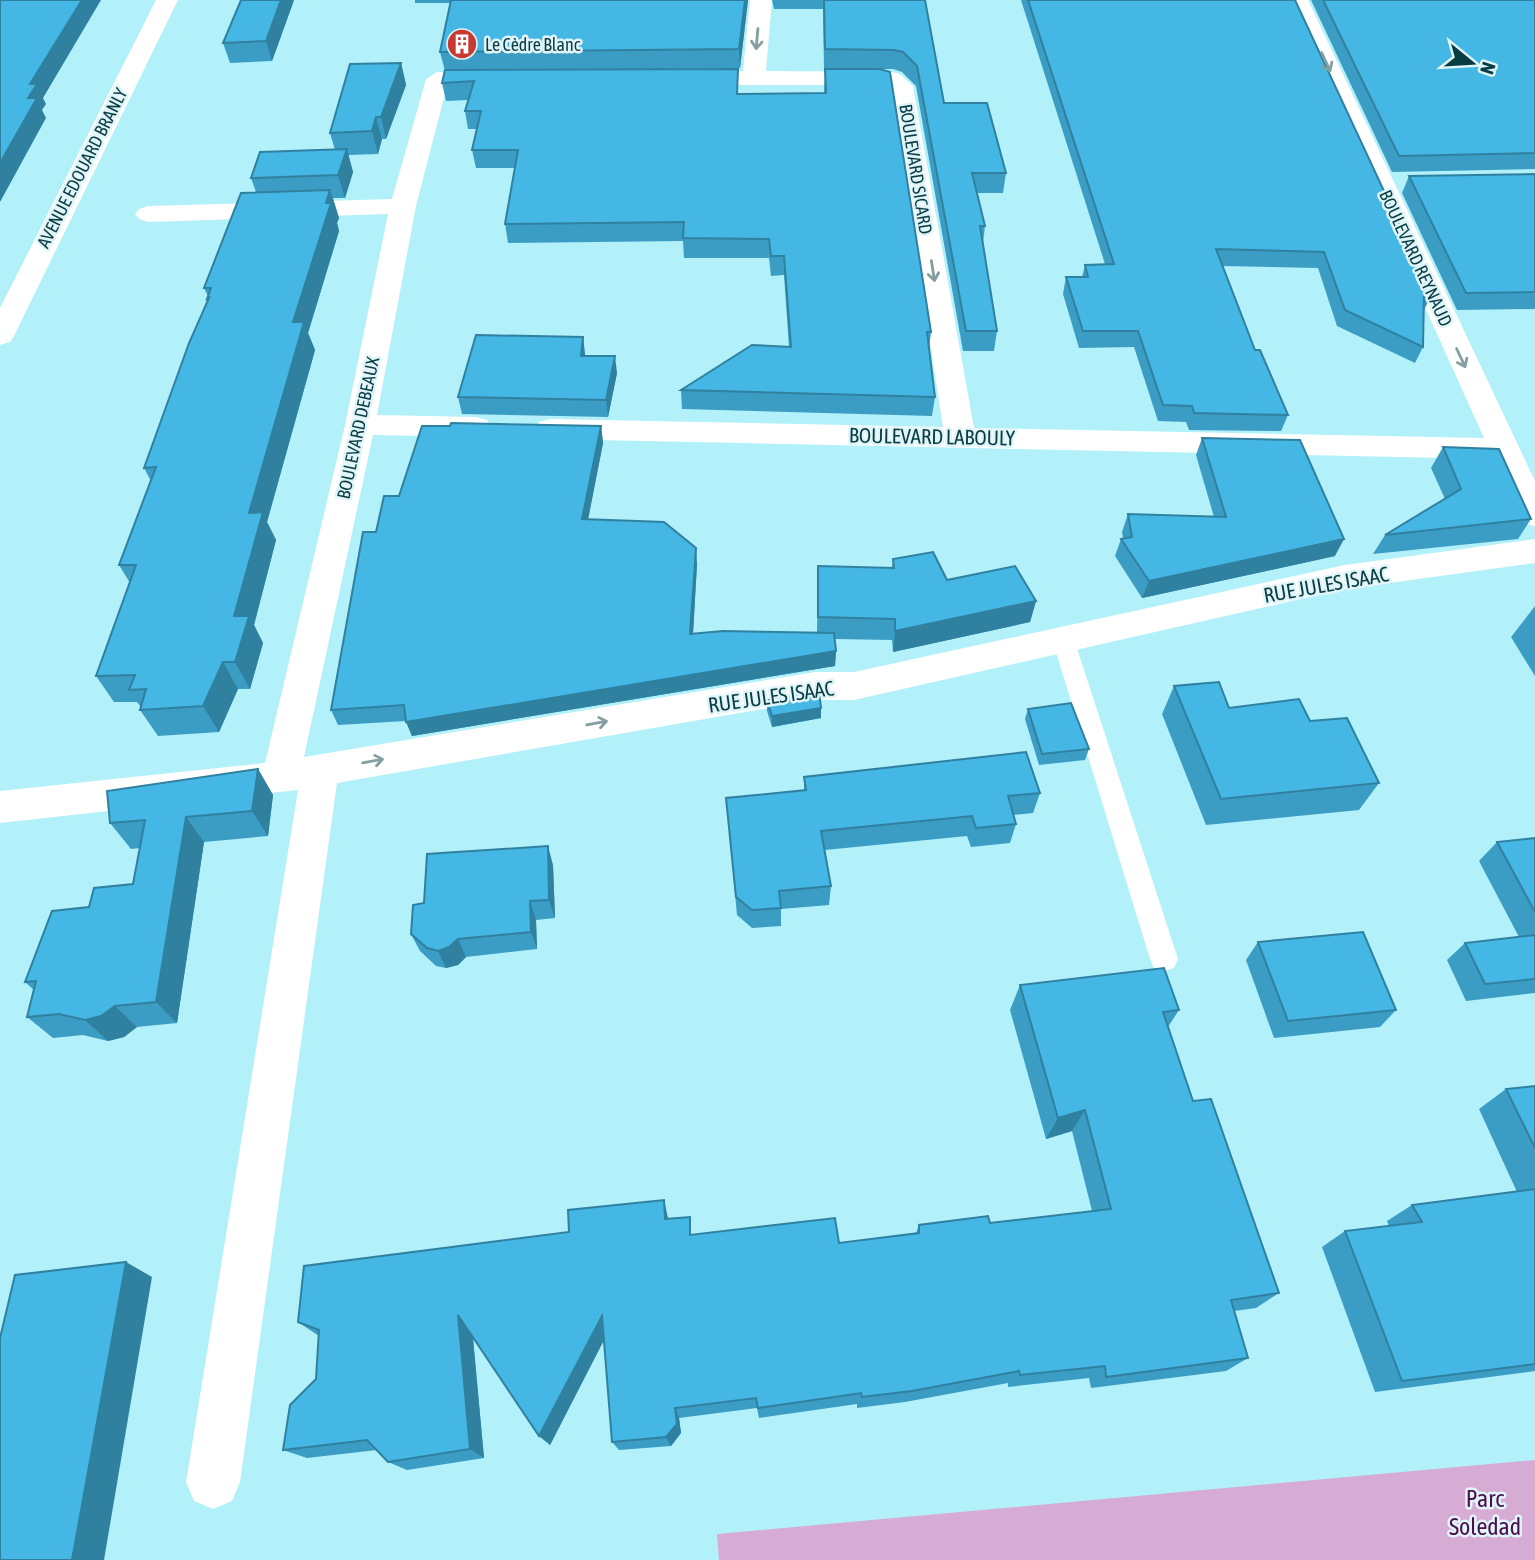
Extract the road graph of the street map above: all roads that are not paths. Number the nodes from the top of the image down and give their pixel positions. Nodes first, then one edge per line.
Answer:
1 (167, 0) edge
2 (761, 0) edge
3 (1297, 0) edge
4 (754, 78) junction
5 (520, 79) edge
6 (658, 79) edge
7 (1382, 183) junction
8 (1409, 183) edge
9 (403, 206) junction
10 (148, 214) dead end
11 (0, 336) edge
12 (360, 425) junction
13 (960, 436) junction
14 (1503, 449) junction
15 (1535, 515) edge
16 (1535, 551) edge
17 (1063, 639) junction
18 (301, 774) junction
19 (0, 807) edge
20 (1164, 959) dead end
21 (213, 1482) dead end

1 - 11 street, AVENUE EDOUARD BRANLY
2 -> 4 street
3 -> 7 street, BOULEVARD REYNAUD
4 - 6 street
4 -> 13 street, BOULEVARD SICARD
5 - 9 street, BOULEVARD DEBEAUX
7 - 8 street
7 -> 14 street, BOULEVARD REYNAUD
9 - 10 street
9 - 12 street, BOULEVARD DEBEAUX
12 - 13 street, BOULEVARD LABOULY
12 - 18 street, BOULEVARD DEBEAUX
13 - 14 street, BOULEVARD LABOULY
14 - 15 street, BOULEVARD REYNAUD
16 - 17 street, RUE JULES ISAAC
18 -> 17 street, RUE JULES ISAAC
17 - 20 lane
18 - 19 street, RUE JULES ISAAC
18 - 21 street, BOULEVARD DEBEAUX

